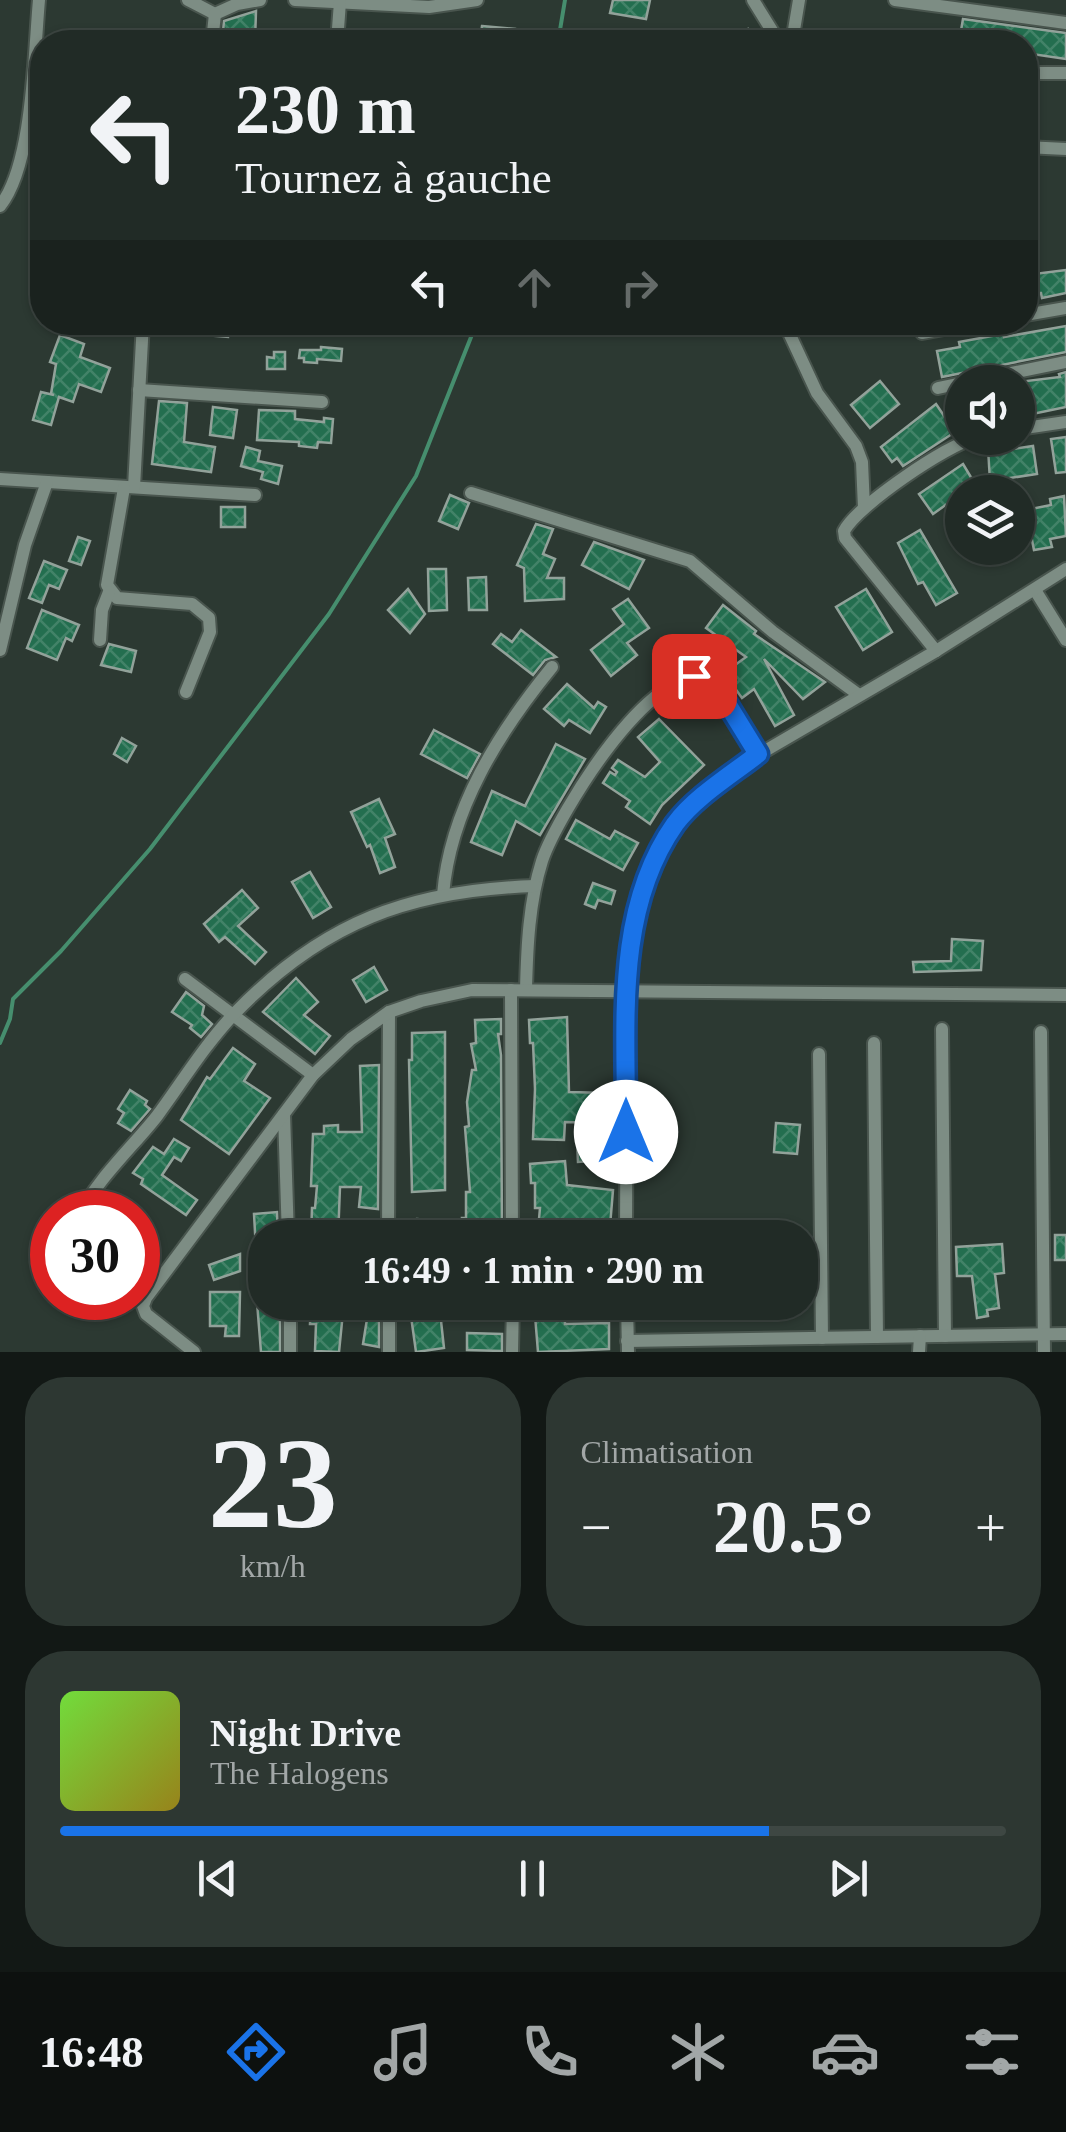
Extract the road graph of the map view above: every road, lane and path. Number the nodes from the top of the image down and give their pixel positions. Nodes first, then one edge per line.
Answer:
1 (39, 0) edge
2 (188, 0) edge
3 (260, 0) edge
4 (295, 0) edge
5 (477, 0) edge
6 (753, 0) edge
7 (800, 0) edge
8 (896, 0) edge
9 (340, 2) edge
10 (214, 14) junction
11 (1066, 23) edge
12 (36, 30) edge
13 (213, 30) edge
14 (338, 30) edge
15 (772, 30) edge
16 (794, 30) edge
17 (1038, 73) edge
18 (1066, 73) edge
19 (30, 102) edge
20 (1038, 148) edge
21 (1066, 149) edge
22 (0, 206) edge
23 (1066, 308) edge
24 (1038, 313) edge
25 (141, 335) edge
26 (790, 335) edge
27 (1066, 362) edge
28 (1035, 368) edge
29 (945, 387) edge
30 (938, 388) dead end
31 (139, 390) junction
32 (322, 402) dead end
33 (1066, 422) edge
34 (1035, 427) edge
35 (945, 450) edge
36 (0, 479) edge
37 (47, 482) junction
38 (129, 488) junction
39 (472, 493) dead end
40 (255, 495) dead end
41 (864, 508) junction
42 (1066, 569) edge
43 (1035, 590) junction
44 (109, 592) junction
45 (100, 640) dead end
46 (1066, 640) edge
47 (0, 650) edge
48 (936, 651) junction
49 (552, 667) dead end
50 (186, 692) dead end
51 (858, 694) junction
52 (758, 754) junction
53 (535, 886) junction
54 (443, 894) junction
55 (185, 979) dead end
56 (511, 990) junction
57 (526, 990) junction
58 (627, 990) junction
59 (1066, 995) edge
60 (389, 1012) junction
61 (232, 1015) junction
62 (942, 1029) dead end
63 (1041, 1032) dead end
64 (874, 1043) dead end
65 (819, 1054) dead end
66 (314, 1075) junction
67 (284, 1114) junction
68 (99, 1190) edge
69 (287, 1220) edge
70 (388, 1220) edge
71 (512, 1220) edge
72 (626, 1220) edge
73 (160, 1276) edge
74 (154, 1320) edge
75 (290, 1320) edge
76 (388, 1320) edge
77 (513, 1320) edge
78 (627, 1320) edge
79 (1044, 1334) junction
80 (1066, 1334) edge
81 (920, 1336) junction
82 (945, 1336) junction
83 (876, 1337) junction
84 (822, 1338) junction
85 (628, 1346) edge
86 (194, 1352) edge
87 (290, 1352) edge
88 (389, 1352) edge
89 (512, 1352) edge
90 (919, 1352) edge
91 (1044, 1352) edge

1 - 12 street
2 - 10 street
3 - 10 street
4 - 9 street
5 - 9 street
6 - 15 street
7 - 16 street
8 - 11 street
9 - 14 street
10 - 13 street
17 - 18 street
19 - 22 street
20 - 21 street
23 - 24 street
25 - 31 street
26 - 41 street
27 - 28 street
29 - 30 street
31 - 32 street
31 - 38 street
33 - 34 street
35 - 41 street
36 - 37 street
37 - 38 street
37 - 47 street
38 - 40 street
38 - 44 street
39 - 51 street
41 - 48 street
42 - 43 street
43 - 46 street
43 - 48 street
44 - 45 street
44 - 50 street
48 - 51 street
49 - 54 street
51 - 52 street
52 - 53 street
52 - 58 street
53 - 54 street
53 - 57 street
54 - 61 street
55 - 61 street
56 - 57 street
56 - 60 street
56 - 71 street
57 - 58 street
58 - 59 street
58 - 72 street
60 - 66 street
60 - 70 street
61 - 66 street
61 - 68 street
62 - 82 street
63 - 79 street
64 - 83 street
65 - 84 street
66 - 67 street
67 - 69 street
67 - 73 street
74 - 86 street
75 - 87 street
76 - 88 street
77 - 89 street
78 - 85 street
79 - 80 street
79 - 82 street
79 - 91 street
81 - 82 street
81 - 83 street
81 - 90 street
83 - 84 street
84 - 85 street

